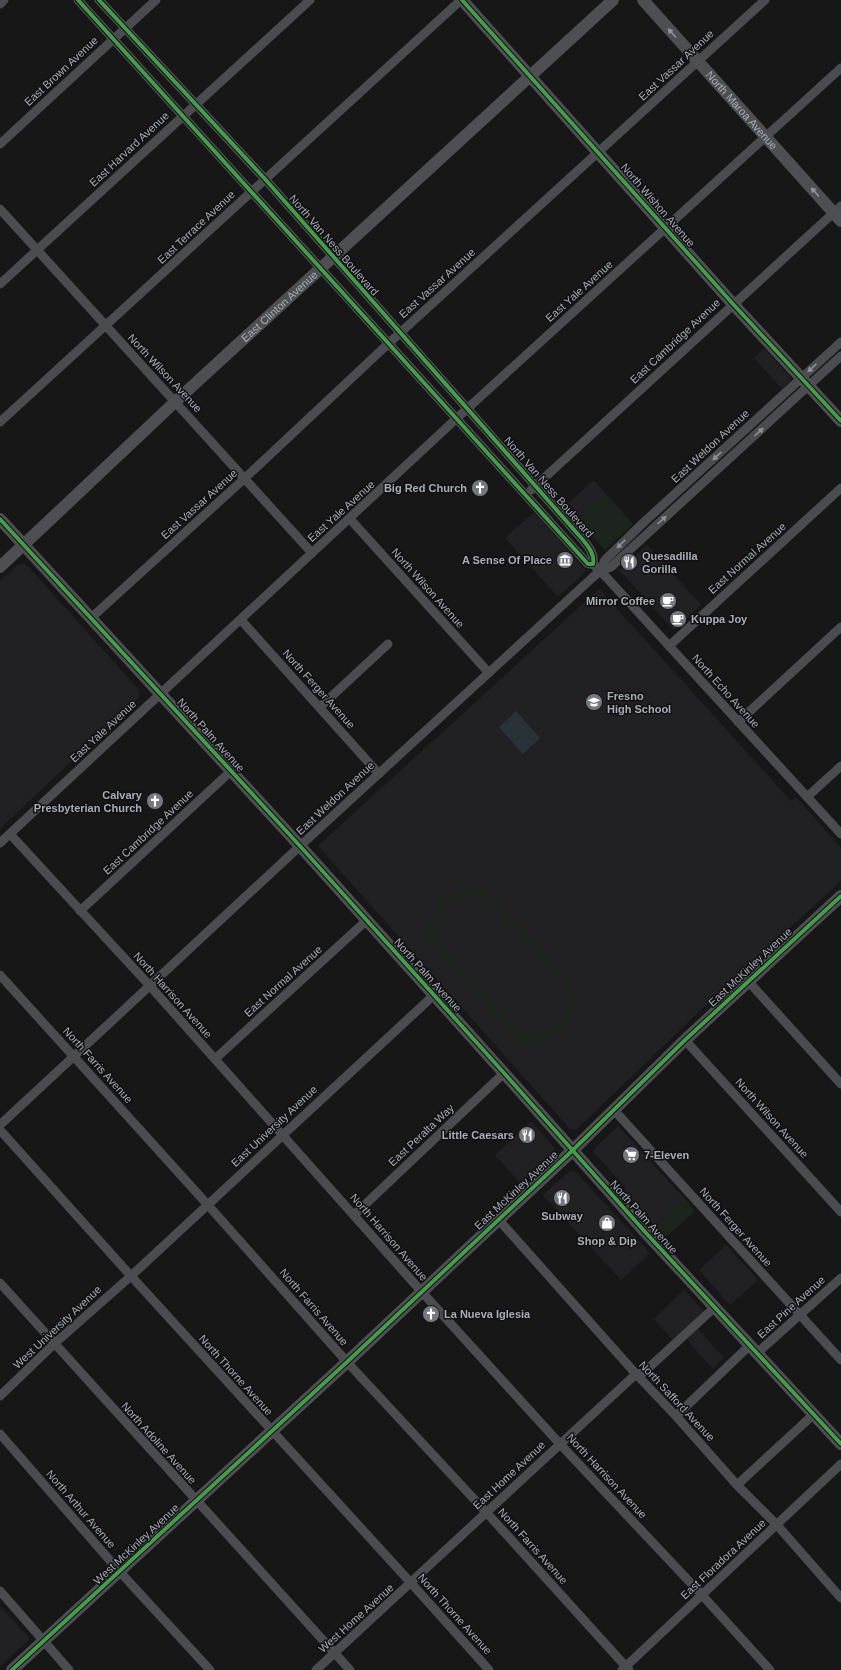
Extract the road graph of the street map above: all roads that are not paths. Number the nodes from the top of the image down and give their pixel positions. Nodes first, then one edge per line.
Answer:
1 (4, 0) edge
2 (78, 0) edge
3 (99, 0) edge
4 (156, 0) edge
5 (310, 0) edge
6 (461, 0) edge
7 (613, 0) edge
8 (643, 0) edge
9 (765, 0) edge
10 (0, 4) edge
11 (125, 29) junction
12 (113, 39) junction
13 (698, 61) junction
14 (841, 68) edge
15 (531, 76) junction
16 (195, 104) junction
17 (183, 115) junction
18 (766, 137) junction
19 (0, 144) edge
20 (599, 152) junction
21 (265, 179) junction
22 (252, 192) junction
23 (0, 209) edge
24 (839, 213) edge
25 (666, 228) junction
26 (36, 250) junction
27 (332, 257) junction
28 (321, 267) junction
29 (0, 284) edge
30 (733, 304) junction
31 (106, 326) junction
32 (400, 333) junction
33 (841, 342) edge
34 (389, 343) junction
35 (841, 356) edge
36 (805, 382) junction
37 (175, 402) junction
38 (468, 408) junction
39 (457, 418) junction
40 (841, 421) edge
41 (0, 422) edge
42 (740, 435) junction
43 (747, 443) junction
44 (246, 478) junction
45 (535, 486) junction
46 (682, 488) junction
47 (841, 488) edge
48 (525, 495) junction
49 (689, 495) junction
50 (0, 519) edge
51 (350, 519) junction
52 (23, 545) junction
53 (312, 553) junction
54 (593, 564) junction
55 (0, 567) edge
56 (600, 571) junction
57 (91, 618) junction
58 (241, 620) junction
59 (841, 627) edge
60 (388, 644) dead end
61 (669, 646) junction
62 (489, 673) junction
63 (161, 693) junction
64 (320, 707) junction
65 (738, 722) junction
66 (841, 766) edge
67 (232, 771) junction
68 (379, 774) junction
69 (807, 797) junction
70 (10, 834) junction
71 (841, 834) edge
72 (0, 843) edge
73 (300, 846) junction
74 (841, 897) edge
75 (80, 911) junction
76 (367, 920) junction
77 (0, 975) edge
78 (748, 981) junction
79 (150, 986) junction
80 (434, 995) junction
81 (685, 1040) junction
82 (75, 1057) junction
83 (215, 1060) junction
84 (504, 1073) junction
85 (841, 1084) edge
86 (614, 1110) junction
87 (0, 1126) edge
88 (0, 1130) edge
89 (283, 1134) junction
90 (572, 1150) junction
91 (207, 1204) junction
92 (841, 1212) edge
93 (354, 1215) junction
94 (498, 1219) junction
95 (131, 1276) junction
96 (841, 1278) edge
97 (0, 1283) edge
98 (421, 1291) junction
99 (715, 1307) junction
100 (800, 1314) junction
101 (54, 1344) junction
102 (753, 1350) junction
103 (841, 1360) edge
104 (347, 1362) junction
105 (636, 1374) junction
106 (0, 1396) edge
107 (814, 1414) junction
108 (676, 1416) junction
109 (272, 1432) junction
110 (0, 1434) edge
111 (560, 1444) junction
112 (841, 1444) edge
113 (841, 1464) edge
114 (737, 1485) junction
115 (196, 1502) junction
116 (486, 1512) junction
117 (776, 1525) junction
118 (120, 1572) junction
119 (411, 1583) junction
120 (0, 1591) edge
121 (702, 1595) junction
122 (841, 1598) edge
123 (44, 1642) junction
124 (334, 1653) junction
125 (625, 1669) edge
126 (12, 1670) edge
127 (69, 1670) edge
128 (210, 1670) edge
129 (316, 1670) edge
130 (350, 1670) edge
131 (489, 1670) edge
132 (770, 1670) edge

1 - 10 street
2 - 12 street, North Van Ness Boulevard
3 - 11 street, North Van Ness Boulevard
4 - 11 street, East Brown Avenue
5 - 16 street, East Harvard Avenue
6 - 15 main road, North Wishon Avenue
6 - 21 street, East Terrace Avenue
7 - 15 main road, East Clinton Avenue
13 -> 8 main road, North Maroa Avenue
9 - 13 street, East Vassar Avenue
11 - 12 street, East Brown Avenue
11 - 16 street, North Van Ness Boulevard
12 - 17 street, North Van Ness Boulevard
12 - 19 street, East Brown Avenue
13 - 18 main road, North Maroa Avenue
13 - 20 street, East Vassar Avenue
14 - 18 street, East Yale Avenue
15 - 20 main road, North Wishon Avenue
15 - 27 main road, East Clinton Avenue
16 - 17 street, East Harvard Avenue
16 - 21 street, North Van Ness Boulevard
17 - 22 street, North Van Ness Boulevard
17 - 26 street, East Harvard Avenue
24 -> 18 main road, North Maroa Avenue
18 - 25 street, East Yale Avenue
20 - 25 main road, North Wishon Avenue
20 - 32 street, East Vassar Avenue
21 - 22 street, East Terrace Avenue
21 - 27 street, North Van Ness Boulevard
22 - 28 street, North Van Ness Boulevard
22 - 31 street, East Terrace Avenue
23 - 26 street, North Wilson Avenue
24 - 30 street, East Cambridge Avenue
25 - 30 main road, North Wishon Avenue
25 - 38 street, East Yale Avenue
26 - 29 street, East Harvard Avenue
26 - 31 street, North Wilson Avenue
27 - 28 main road, East Clinton Avenue
27 - 32 street, North Van Ness Boulevard
28 - 34 street, North Van Ness Boulevard
28 - 37 main road, East Clinton Avenue
30 - 36 main road, North Wishon Avenue
30 - 45 street, East Cambridge Avenue
31 - 37 street, North Wilson Avenue
31 - 41 street, East Terrace Avenue
32 - 34 street, East Vassar Avenue
32 - 38 street, North Van Ness Boulevard
33 -> 36 street, East Weldon Avenue
34 - 39 street, North Van Ness Boulevard
34 - 44 street, East Vassar Avenue
35 - 36 street, East Weldon Avenue
36 - 40 main road, North Wishon Avenue
36 - 42 street, East Weldon Avenue
43 -> 36 street, East Weldon Avenue
37 - 44 street, North Wilson Avenue
37 - 52 main road, East Clinton Avenue
38 - 39 street, East Yale Avenue
38 - 45 street, North Van Ness Boulevard
39 - 48 street, North Van Ness Boulevard
39 - 51 street, East Yale Avenue
42 - 43 street
42 -> 46 street, East Weldon Avenue
43 - 49 street, East Weldon Avenue
44 - 53 street, North Wilson Avenue
44 - 57 street, East Vassar Avenue
45 - 48 street, East Cambridge Avenue
45 - 54 street, North Van Ness Boulevard
46 - 49 street
46 -> 56 street, East Weldon Avenue
47 - 61 street, East Normal Avenue
48 - 54 street, North Van Ness Boulevard
56 -> 49 street, East Weldon Avenue
50 - 52 main road, North Palm Avenue
51 - 53 street, East Yale Avenue
51 - 62 street, North Wilson Avenue
52 - 55 main road, East Clinton Avenue
52 - 57 main road, North Palm Avenue
53 - 58 street, East Yale Avenue
54 - 56 street, North Echo Avenue
56 - 61 street, North Echo Avenue
56 - 62 street, East Weldon Avenue
57 - 63 main road, North Palm Avenue
58 - 63 street, East Yale Avenue
58 - 64 street, North Ferger Avenue
59 - 65 street
60 - 64 street
61 - 65 street, North Echo Avenue
62 - 68 street, East Weldon Avenue
63 - 67 main road, North Palm Avenue
63 - 70 street, East Yale Avenue
64 - 68 street, North Ferger Avenue
65 - 69 street, North Echo Avenue
66 - 69 street
67 - 73 main road, North Palm Avenue
67 - 75 street, East Cambridge Avenue
68 - 73 street, East Weldon Avenue
69 - 71 street, North Echo Avenue
70 - 72 street, East Yale Avenue
70 - 75 street, North Harrison Avenue
73 - 76 main road, North Palm Avenue
73 - 79 street, East Weldon Avenue
74 - 78 main road, East McKinley Avenue
75 - 79 street, North Harrison Avenue
76 - 80 main road, North Palm Avenue
76 - 83 street, East Normal Avenue
77 - 82 street, North Farris Avenue
78 - 81 main road, East McKinley Avenue
78 - 85 street
79 - 82 street, East Weldon Avenue
79 - 83 street, North Harrison Avenue
80 - 84 main road, North Palm Avenue
80 - 89 street, East University Avenue
81 - 86 main road, East McKinley Avenue
81 - 92 street, North Wilson Avenue
82 - 87 street, East Weldon Avenue
82 - 91 street, North Farris Avenue
83 - 89 street, North Harrison Avenue
84 - 90 main road, North Palm Avenue
84 - 93 street, East Peralta Way
86 - 90 main road, East McKinley Avenue
86 - 100 street, North Ferger Avenue
88 - 95 street, North Thorne Avenue
89 - 91 street, East University Avenue
89 - 93 street, North Harrison Avenue
90 - 94 main road, East McKinley Avenue
90 - 99 main road, North Palm Avenue
91 - 95 street, East University Avenue
91 - 104 street, North Farris Avenue
93 - 98 street, North Harrison Avenue
94 - 98 main road, East McKinley Avenue
94 - 105 street, North Safford Avenue
95 - 101 street, West University Avenue
95 - 109 street, North Thorne Avenue
96 - 100 street, East Pine Avenue
97 - 101 street, North Adoline Avenue
98 - 104 main road, East McKinley Avenue
98 - 111 street, North Harrison Avenue
99 - 102 main road, North Palm Avenue
99 - 105 street, East Home Avenue
100 - 102 street, East Pine Avenue
100 - 103 street, North Ferger Avenue
101 - 106 street, West University Avenue
101 - 115 street, North Adoline Avenue
102 - 107 main road, North Palm Avenue
102 - 108 street, East Pine Avenue
104 - 109 main road, East McKinley Avenue
104 - 116 street, North Farris Avenue
105 - 108 street, North Safford Avenue
105 - 111 street, East Home Avenue
107 - 112 main road, North Palm Avenue
107 - 114 street
108 - 114 street, North Safford Avenue
109 - 115 main road, West McKinley Avenue
109 - 119 street, North Thorne Avenue
110 - 118 street, North Arthur Avenue
111 - 116 street, East Home Avenue
111 - 121 street, North Harrison Avenue
113 - 117 street, East Floradora Avenue
114 - 117 street, North Safford Avenue
115 - 118 main road, West McKinley Avenue
115 - 124 street, North Adoline Avenue
116 - 119 street, East Home Avenue
116 - 125 street, North Farris Avenue
117 - 121 street, East Floradora Avenue
117 - 122 street, North Safford Avenue
118 - 123 main road, West McKinley Avenue
118 - 128 street, North Arthur Avenue
119 - 124 street, West Home Avenue
119 - 131 street, North Thorne Avenue
120 - 123 street
121 - 125 street, East Floradora Avenue
121 - 132 street, North Harrison Avenue
123 - 126 main road, West McKinley Avenue
123 - 127 street
124 - 129 street, West Home Avenue
124 - 130 street, North Adoline Avenue

